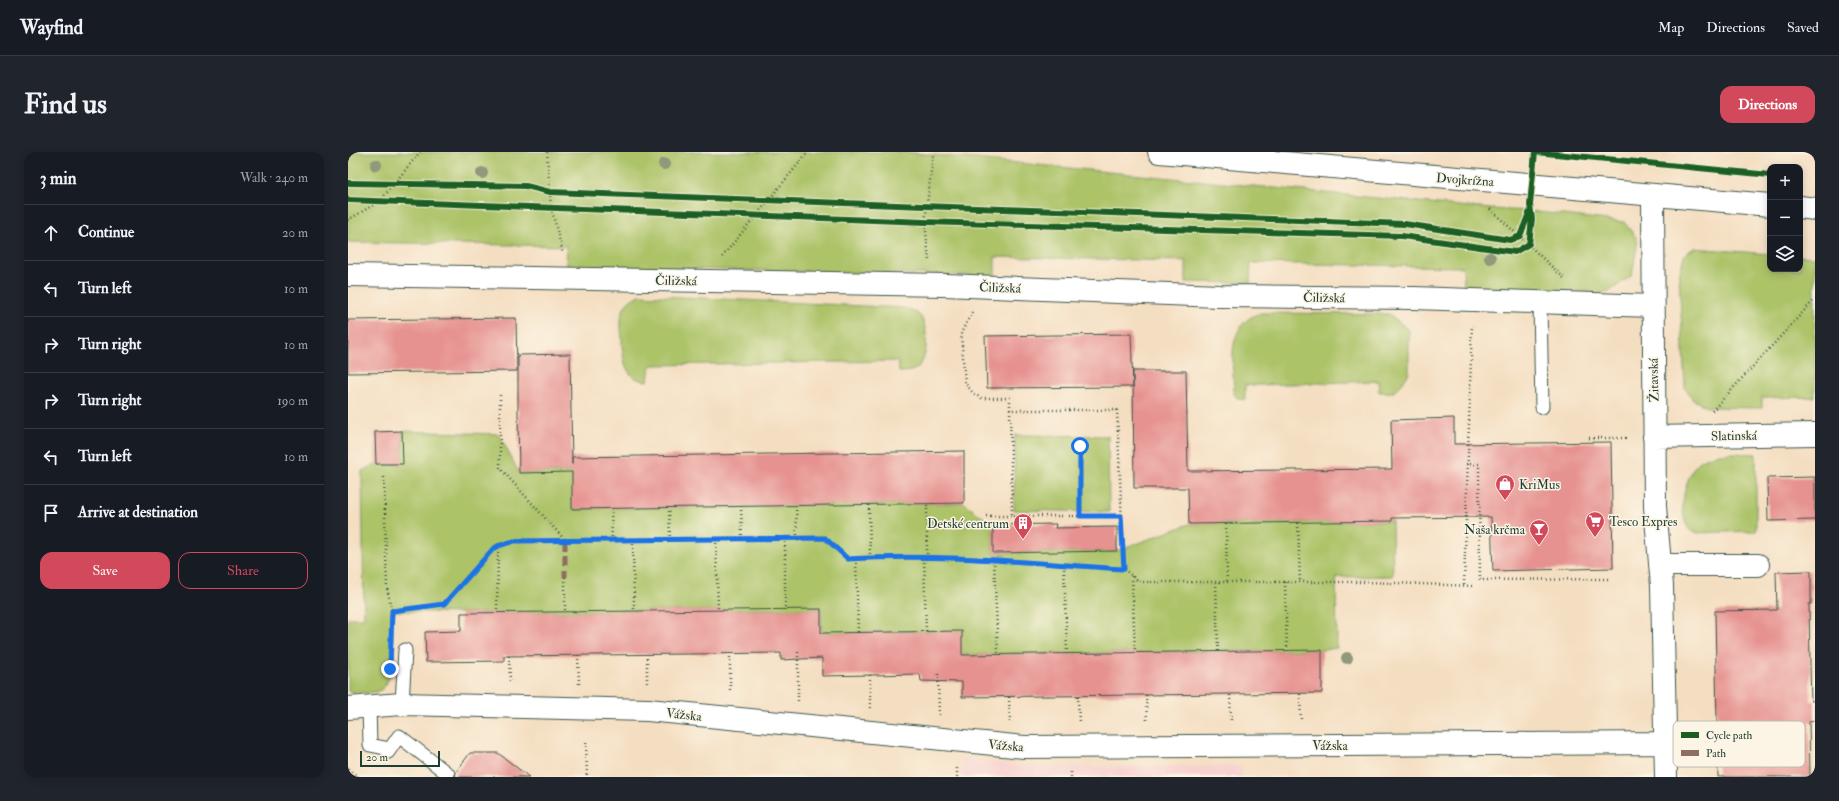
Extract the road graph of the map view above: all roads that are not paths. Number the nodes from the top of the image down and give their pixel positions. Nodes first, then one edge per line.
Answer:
1 (1160, 152) edge
2 (1653, 195) junction
3 (1767, 205) edge
4 (1803, 207) edge
5 (1815, 208) edge
6 (348, 275) edge
7 (1540, 304) junction
8 (1652, 306) junction
9 (1542, 407) dead end
10 (1815, 434) edge
11 (1654, 437) junction
12 (1660, 565) junction
13 (1758, 565) dead end
14 (405, 650) dead end
15 (402, 704) junction
16 (359, 707) edge
17 (1667, 743) junction
18 (446, 777) edge
19 (1666, 777) edge

1 - 2 street, Dvojkrížna
2 - 3 street, Dvojkrížna
2 - 8 street, Žitavská
4 - 5 street
6 - 7 street, Čiližská
7 - 8 street, Čiližská
7 - 9 lane
8 - 11 street, Žitavská
10 - 11 street, Slatinská
11 - 12 street, Žitavská
12 - 13 street
12 - 17 street, Žitavská
14 - 15 lane
15 - 16 street, Vážska
15 - 17 street, Vážska
16 - 18 lane
17 - 19 street, Žitavská

